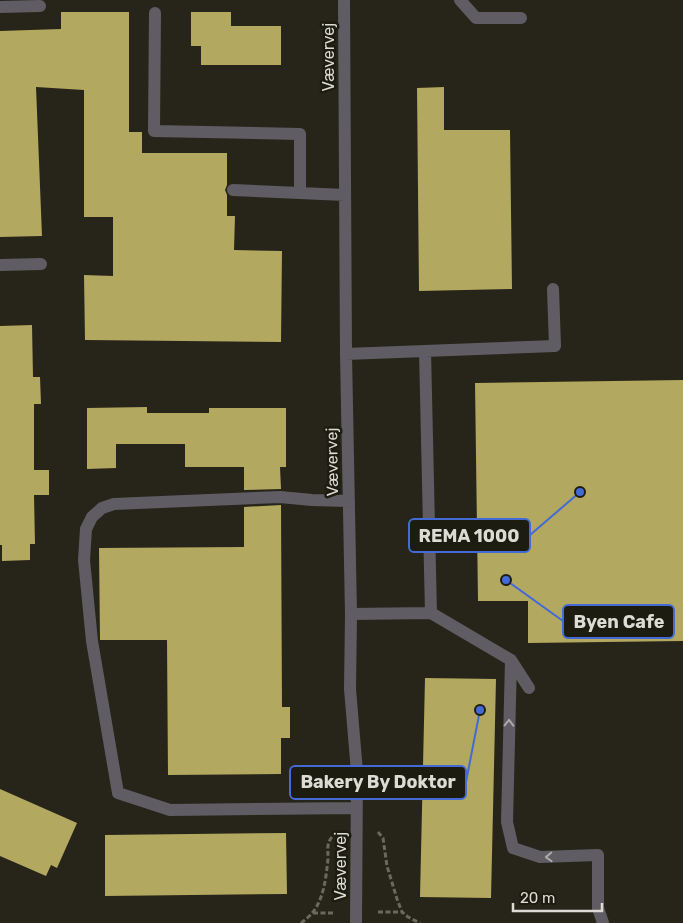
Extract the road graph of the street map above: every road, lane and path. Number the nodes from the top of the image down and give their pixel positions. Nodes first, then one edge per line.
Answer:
1 (344, 0) edge
2 (460, 0) edge
3 (40, 6) dead end
4 (0, 7) edge
5 (155, 13) dead end
6 (521, 18) dead end
7 (234, 190) dead end
8 (300, 193) junction
9 (345, 195) junction
10 (41, 264) dead end
11 (0, 265) edge
12 (553, 289) dead end
13 (425, 350) junction
14 (346, 354) junction
15 (349, 501) junction
16 (431, 613) junction
17 (351, 614) junction
18 (511, 660) junction
19 (529, 688) dead end
20 (356, 808) junction
21 (414, 922) edge
22 (301, 923) edge
23 (356, 923) edge
24 (420, 923) edge
25 (603, 923) edge

1 - 9 street, Vævervej
2 - 6 street
3 - 4 street
5 - 8 street
7 - 8 street
8 - 9 street
9 - 14 street, Vævervej
10 - 11 street
12 - 13 street
13 - 14 street
13 - 16 street
14 - 15 street, Vævervej
15 - 17 street, Vævervej
15 - 20 street
16 - 17 street
16 - 18 street
17 - 20 street, Vævervej
18 - 19 street
25 -> 18 street
20 - 21 path
20 - 22 path
20 - 23 street, Vævervej
21 - 24 path

